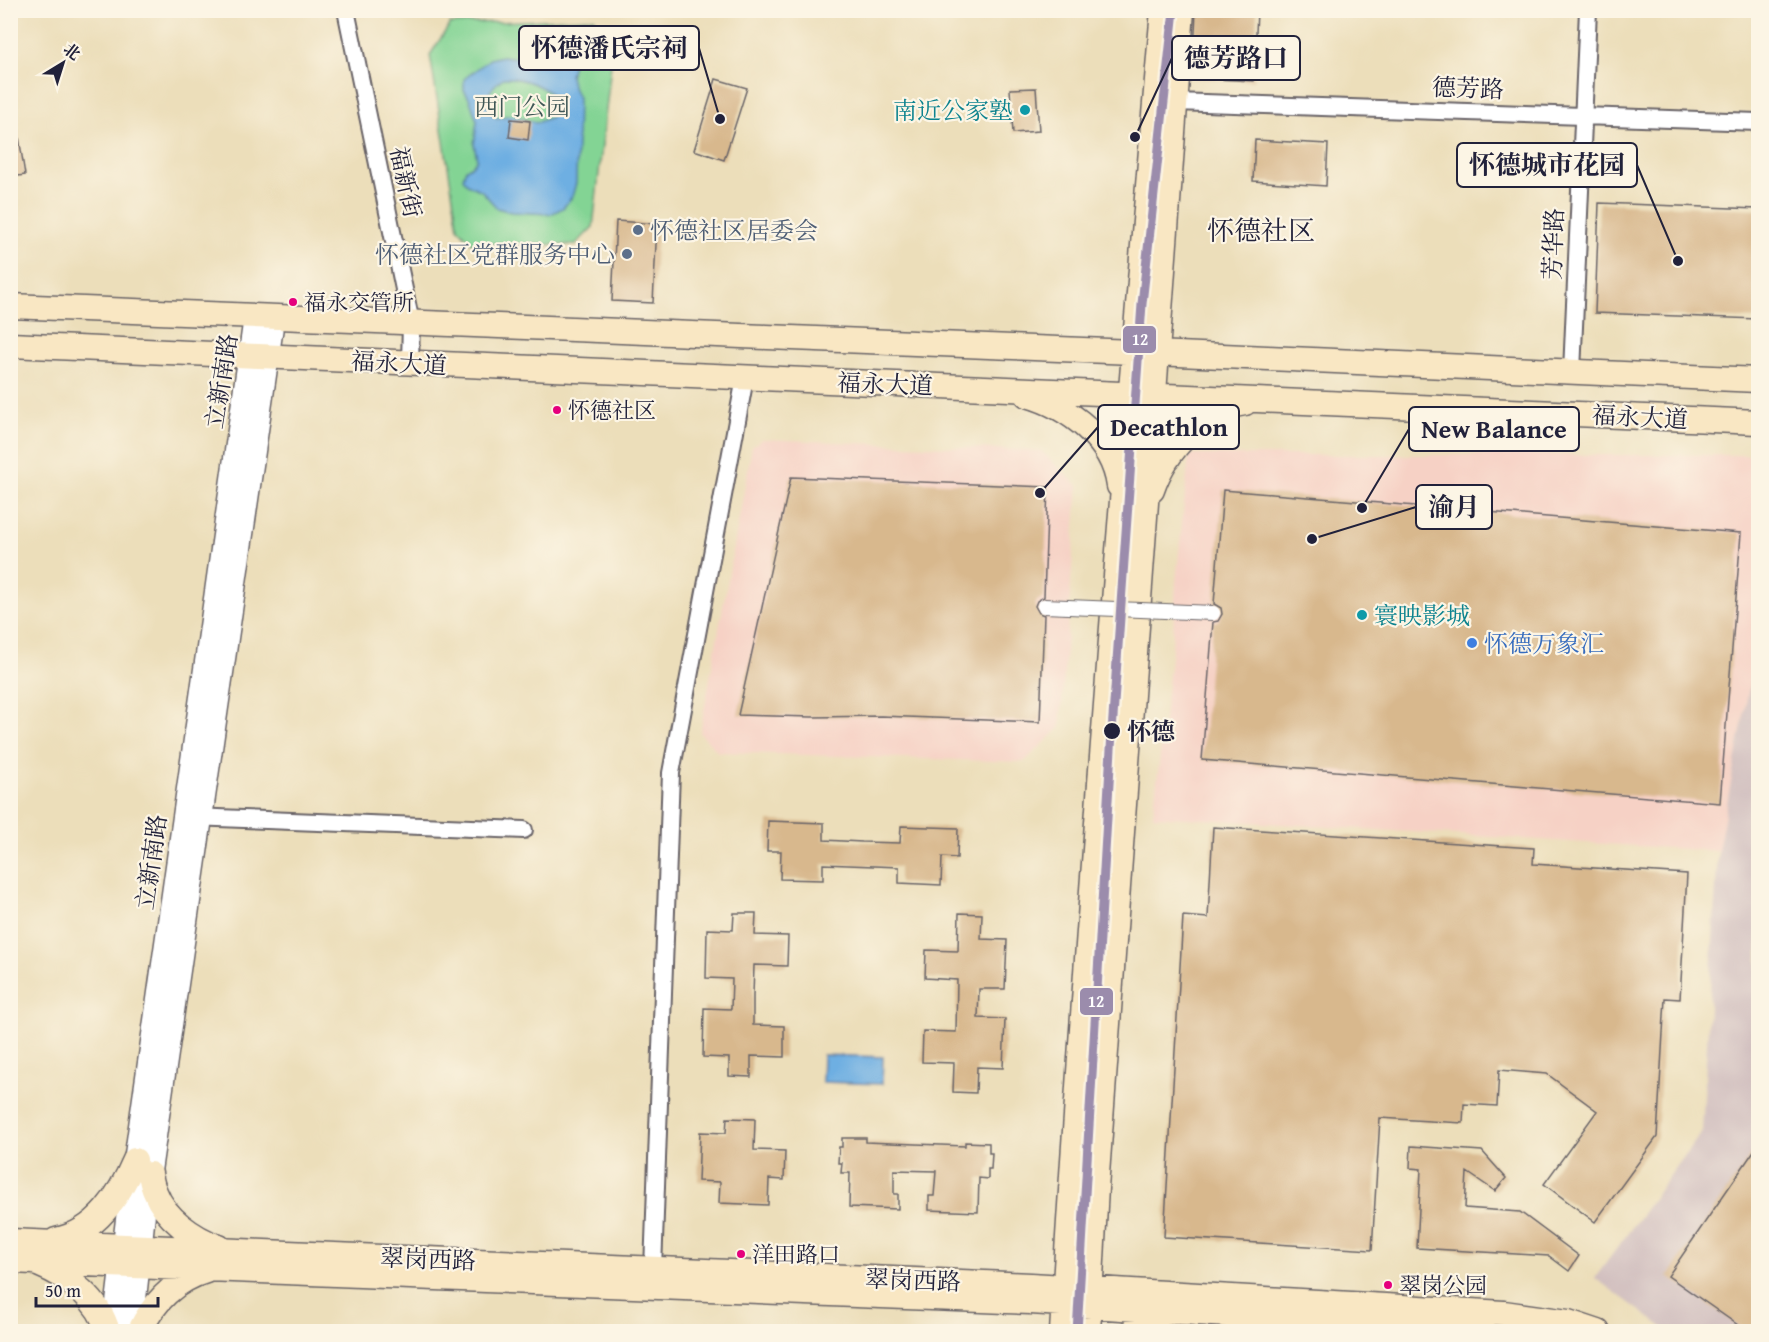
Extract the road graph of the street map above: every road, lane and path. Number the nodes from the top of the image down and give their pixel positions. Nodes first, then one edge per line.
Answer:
1 (346, 10) edge
2 (1163, 10) edge
3 (1182, 10) edge
4 (1588, 10) edge
5 (1175, 102) junction
6 (1583, 116) junction
7 (1758, 122) edge
8 (10, 306) edge
9 (265, 317) junction
10 (411, 323) junction
11 (10, 345) edge
12 (1145, 352) junction
13 (258, 357) junction
14 (410, 363) junction
15 (1572, 372) junction
16 (745, 378) junction
17 (1758, 380) edge
18 (1004, 389) junction
19 (1142, 395) junction
20 (1261, 400) junction
21 (1758, 423) edge
22 (1122, 505) junction
23 (1145, 509) junction
24 (1044, 606) dead end
25 (1213, 613) dead end
26 (192, 817) junction
27 (524, 830) dead end
28 (142, 1167) junction
29 (10, 1241) edge
30 (230, 1251) junction
31 (29, 1255) edge
32 (130, 1256) junction
33 (211, 1269) junction
34 (653, 1269) junction
35 (1064, 1296) junction
36 (1090, 1297) junction
37 (1169, 1311) junction
38 (108, 1332) edge
39 (113, 1332) edge
40 (132, 1332) edge
41 (139, 1332) edge
42 (1062, 1332) edge
43 (1088, 1332) edge
44 (1131, 1332) edge
45 (1484, 1332) edge
46 (1598, 1332) edge

1 - 10 street, 福新街
2 - 12 main road
3 - 5 main road
4 - 6 street, 芳华路
5 - 6 street, 德芳路
5 - 12 main road
6 - 7 street, 德芳路
6 - 15 street, 芳华路
8 - 9 main road, 福永大道
9 - 10 main road, 福永大道
9 - 13 street, 立新南路
10 - 12 main road, 福永大道
10 - 14 street, 福新街
11 - 13 main road, 福永大道
12 - 15 main road, 福永大道
12 - 19 main road
13 - 14 main road, 福永大道
13 - 26 street, 立新南路
14 - 16 main road, 福永大道
15 - 17 main road, 福永大道
16 - 18 main road, 福永大道
16 - 34 street
18 - 19 main road, 福永大道
18 - 22 main road
19 - 20 main road, 福永大道
19 - 22 main road
19 - 23 main road
20 - 21 main road, 福永大道
20 - 23 main road
22 - 35 main road
23 - 36 main road
24 - 25 street, bridge
26 - 27 street
26 - 28 street, 立新南路
28 - 30 main road
28 - 31 main road
28 - 32 street, 立新南路
29 - 31 main road, 翠岗西路
30 - 32 main road, 翠岗西路
30 - 34 main road, 翠岗西路
31 - 32 main road, 翠岗西路
31 - 38 main road
32 - 33 main road, 翠岗西路
32 - 39 street, 立新南路
32 - 40 street, 立新南路
33 - 35 main road, 翠岗西路
33 - 41 main road
34 - 35 main road, 翠岗西路
35 - 36 main road, 翠岗西路
35 - 42 main road
36 - 37 main road, 翠岗西路
36 - 43 main road
36 - 46 main road, 翠岗西路
37 - 44 main road
37 - 45 main road, 翠岗西路

